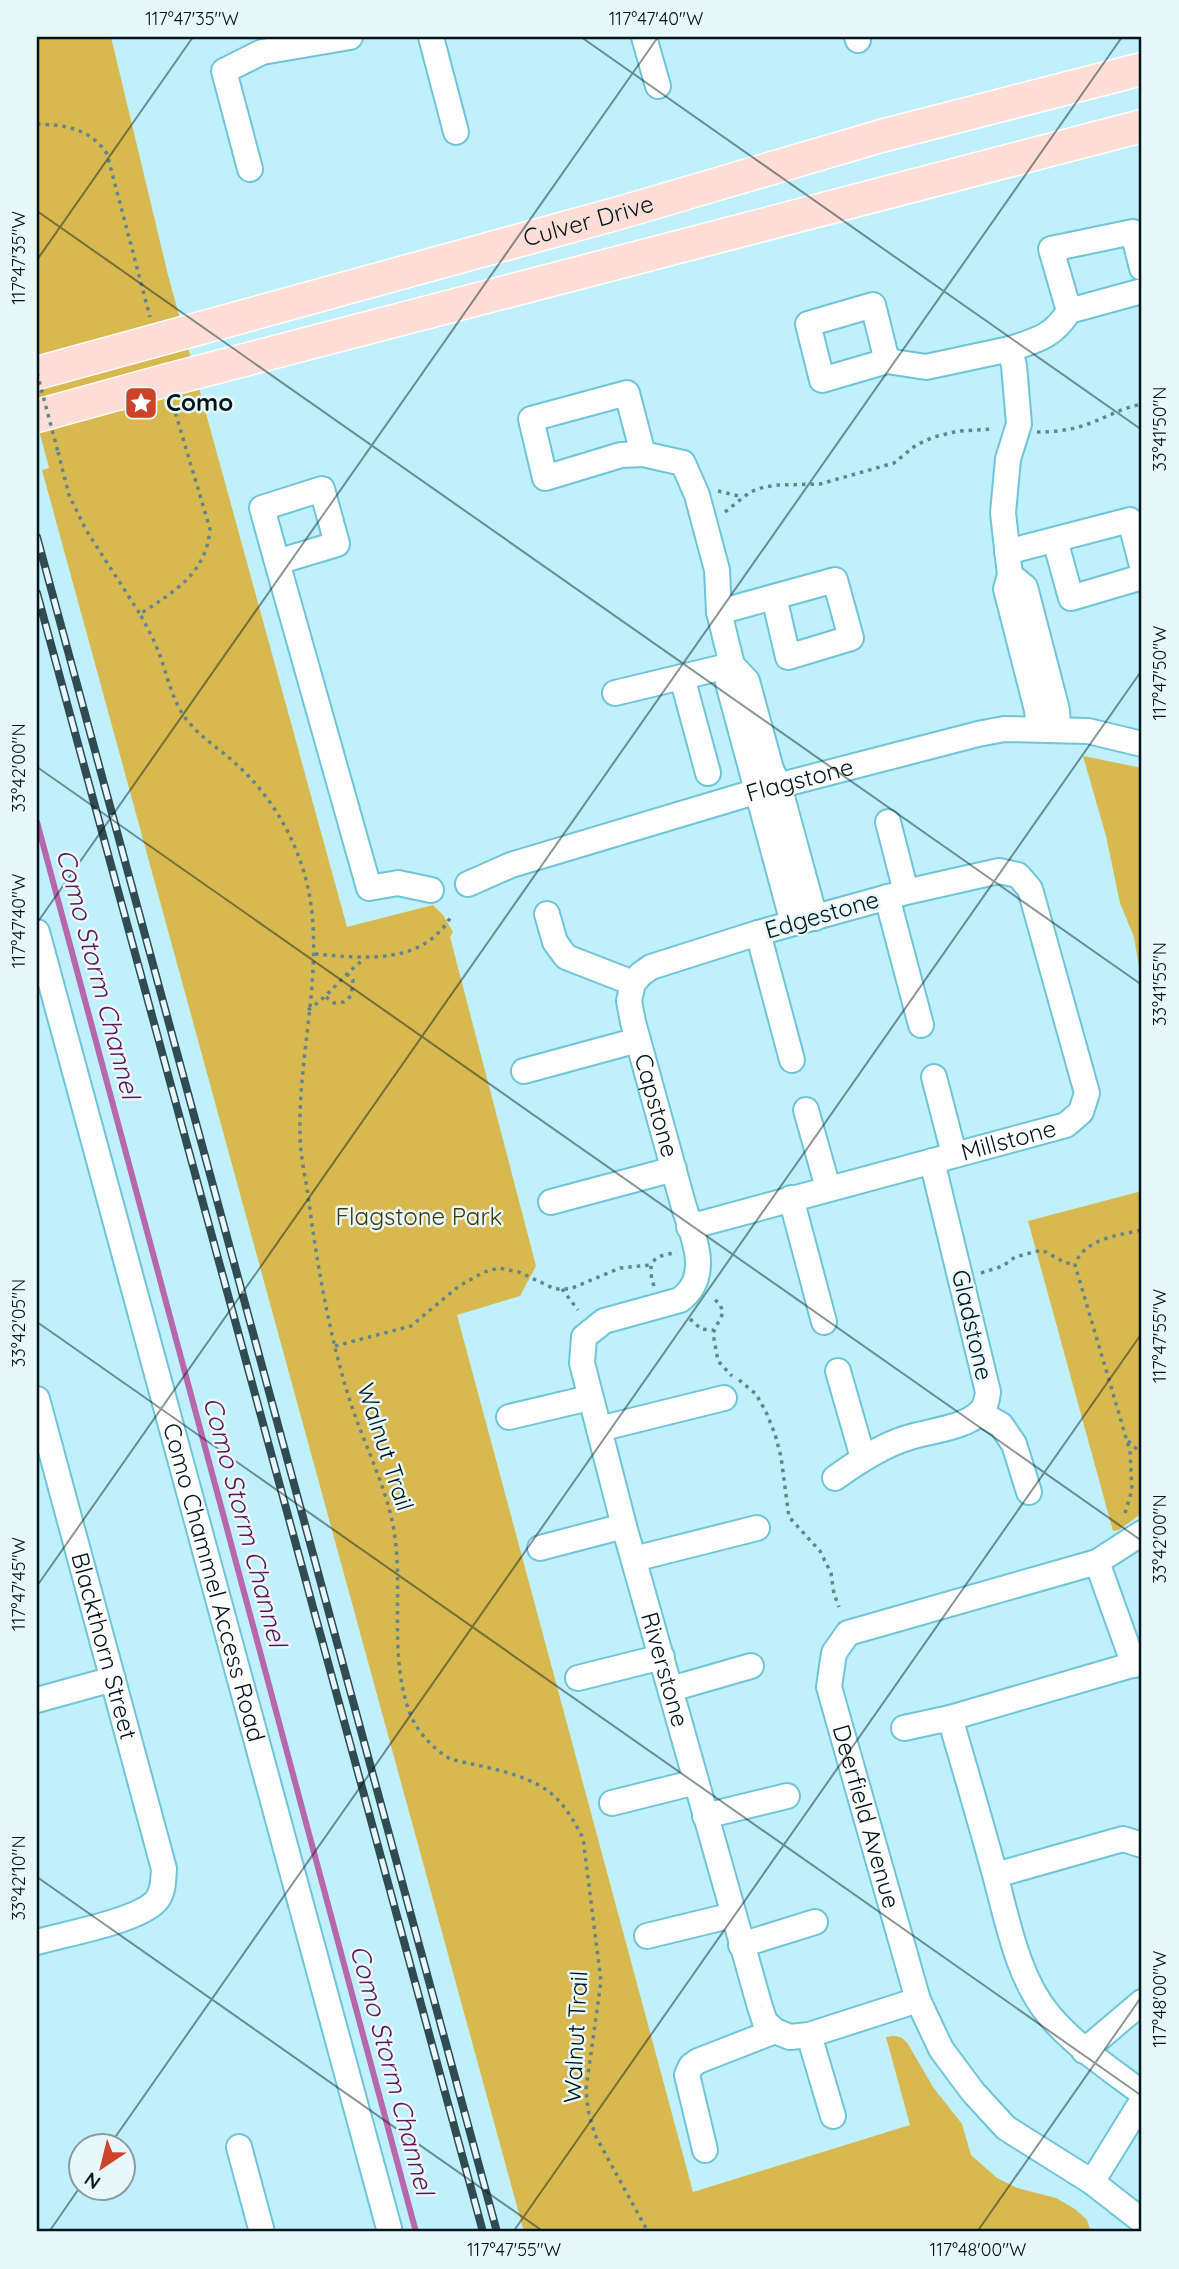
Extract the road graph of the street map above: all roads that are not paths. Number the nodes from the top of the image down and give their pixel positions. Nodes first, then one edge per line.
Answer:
1 (350, 37) edge
2 (431, 37) edge
3 (644, 37) edge
4 (1142, 69) edge
5 (658, 86) dead end
6 (1142, 126) edge
7 (456, 132) dead end
8 (250, 169) dead end
9 (1142, 268) edge
10 (1142, 291) edge
11 (1069, 311) junction
12 (1010, 349) junction
13 (887, 361) dead end
14 (37, 373) edge
15 (37, 416) edge
16 (643, 454) junction
17 (1055, 540) junction
18 (277, 562) dead end
19 (1008, 564) junction
20 (1142, 566) edge
21 (1142, 577) edge
22 (774, 597) dead end
23 (719, 612) junction
24 (732, 665) junction
25 (682, 677) junction
26 (615, 693) dead end
27 (1049, 729) junction
28 (1142, 744) edge
29 (708, 773) dead end
30 (769, 789) junction
31 (888, 822) dead end
32 (1018, 875) joint
33 (468, 884) dead end
34 (430, 890) dead end
35 (896, 895) junction
36 (547, 914) dead end
37 (804, 920) junction
38 (37, 932) edge
39 (758, 933) junction
40 (633, 983) junction
41 (921, 1025) dead end
42 (638, 1041) junction
43 (792, 1060) dead end
44 (524, 1071) dead end
45 (934, 1077) dead end
46 (806, 1110) dead end
47 (943, 1157) junction
48 (674, 1169) junction
49 (828, 1188) junction
50 (791, 1198) junction
51 (551, 1202) dead end
52 (689, 1227) junction
53 (824, 1322) dead end
54 (838, 1371) dead end
55 (589, 1398) junction
56 (724, 1398) dead end
57 (37, 1399) edge
58 (980, 1413) junction
59 (509, 1417) dead end
60 (598, 1429) junction
61 (44, 1453) edge
62 (863, 1458) junction
63 (835, 1478) dead end
64 (1029, 1492) dead end
65 (624, 1526) junction
66 (757, 1528) dead end
67 (1142, 1533) edge
68 (540, 1548) dead end
69 (635, 1559) junction
70 (1097, 1562) junction
71 (662, 1657) junction
72 (1138, 1664) edge
73 (751, 1666) dead end
74 (578, 1678) dead end
75 (113, 1679) junction
76 (671, 1689) junction
77 (37, 1700) edge
78 (950, 1718) junction
79 (904, 1728) dead end
80 (696, 1782) junction
81 (787, 1796) dead end
82 (612, 1803) dead end
83 (705, 1816) junction
84 (1142, 1845) edge
85 (996, 1875) junction
86 (733, 1916) junction
87 (815, 1922) dead end
88 (647, 1936) dead end
89 (37, 1942) edge
90 (741, 1945) junction
91 (918, 2000) junction
92 (1142, 2002) edge
93 (775, 2031) junction
94 (809, 2035) junction
95 (1084, 2051) junction
96 (1142, 2093) edge
97 (1142, 2101) edge
98 (833, 2116) dead end
99 (239, 2147) dead end
100 (705, 2150) dead end
101 (1091, 2182) junction
102 (1140, 2223) edge
103 (262, 2232) edge
104 (390, 2232) edge

1 - 8 street
2 - 7 street
3 - 5 street
4 - 14 main road, Culver Drive
6 - 15 main road, Culver Drive
9 - 11 street
10 - 11 street
11 - 12 street
12 - 13 street
12 - 19 street
16 - 16 street
16 - 23 street
17 - 19 street
17 - 20 street
17 - 21 street
18 - 34 street
19 - 27 street
22 - 23 street
23 - 24 street
24 - 25 street
24 - 30 street
25 - 26 street
25 - 29 street
27 - 28 street, Flagstone
27 - 30 street, Flagstone
30 - 33 street, Flagstone
30 - 37 street
31 - 35 street
32 - 35 street, Edgestone
32 - 47 street, Millstone
35 - 37 street, Edgestone
35 - 41 street
36 - 40 street
37 - 39 street, Edgestone
38 - 104 street, Como Chammel Access Road
39 - 40 street, Edgestone
39 - 43 street
40 - 42 street, Capstone
42 - 44 street
42 - 48 street, Capstone
45 - 47 street, Gladstone
46 - 49 street
47 - 49 street, Millstone
47 - 58 street, Gladstone
48 - 51 street
48 - 52 street, Capstone
49 - 50 street, Millstone
50 - 52 street, Millstone
50 - 53 street
52 - 55 street, Riverstone
54 - 62 street
55 - 59 street
55 - 60 street, Riverstone
56 - 60 street
57 - 61 street, Blackthorn Street
58 - 62 street, Gladstone
58 - 64 street
60 - 65 street, Riverstone
61 - 75 street, Blackthorn Street
62 - 63 street, Gladstone
65 - 68 street
65 - 69 street, Riverstone
66 - 69 street
67 - 70 street, Deerfield Avenue
69 - 71 street, Riverstone
70 - 72 street
70 - 91 street, Deerfield Avenue
71 - 74 street
71 - 76 street, Riverstone
72 - 78 street
73 - 76 street
75 - 77 street
75 - 89 street, Blackthorn Street
76 - 80 street, Riverstone
78 - 79 street
78 - 85 street
80 - 82 street
80 - 83 street, Riverstone
81 - 83 street
83 - 86 street, Riverstone
84 - 85 street
85 - 95 street
86 - 88 street
86 - 90 street, Riverstone
87 - 90 street
90 - 93 street, Riverstone
91 - 94 street
91 - 101 street, Deerfield Avenue
92 - 95 street
93 - 94 street
93 - 100 street
94 - 98 street
95 - 96 street
97 - 101 street
99 - 103 street
101 - 102 street, Deerfield Avenue

